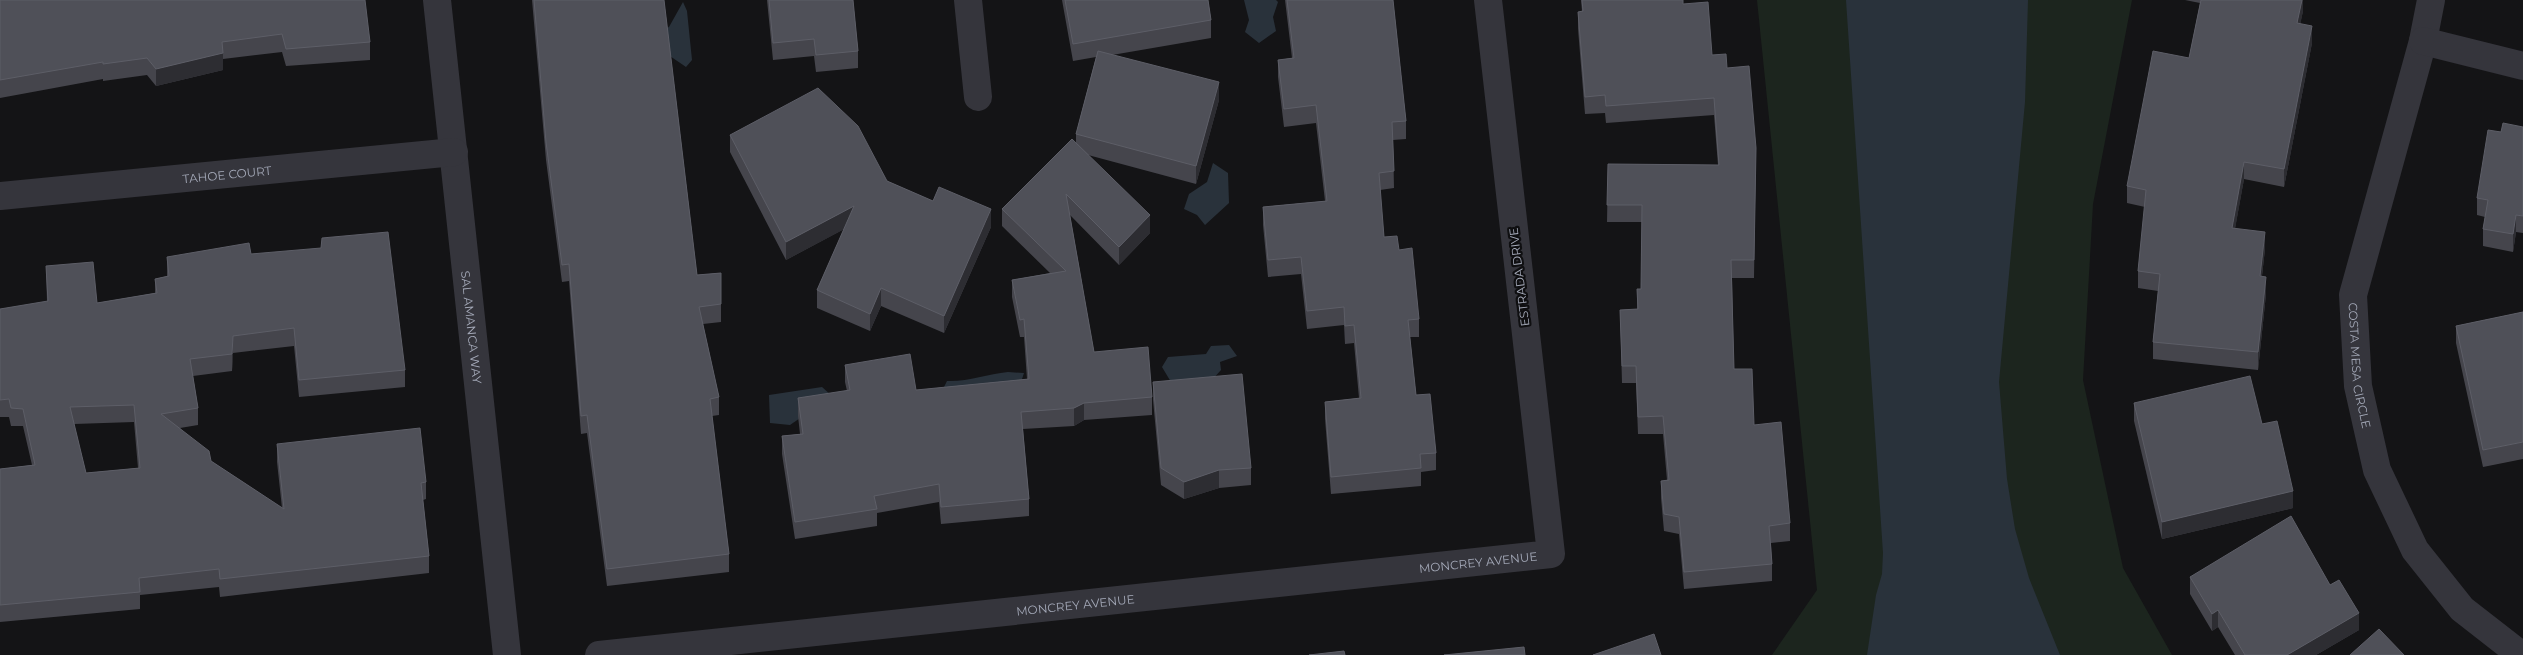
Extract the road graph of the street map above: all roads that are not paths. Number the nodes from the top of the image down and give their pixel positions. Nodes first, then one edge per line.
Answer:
1 (437, 0) edge
2 (968, 0) edge
3 (1488, 0) edge
4 (2431, 0) edge
5 (2423, 41) junction
6 (2523, 66) edge
7 (978, 97) dead end
8 (454, 152) junction
9 (0, 196) edge
10 (1551, 554) joint
11 (507, 655) edge
12 (600, 655) edge
13 (2521, 655) edge

1 - 8 street, SAL AMANCA WAY
2 - 7 street
3 - 10 street, ESTRADA DRIVE
4 - 5 street, COSTA MESA CIRCLE
5 - 6 street
5 - 13 street, COSTA MESA CIRCLE
8 - 9 street, TAHOE COURT
8 - 11 street, SAL AMANCA WAY
10 - 12 street, MONCREY AVENUE

